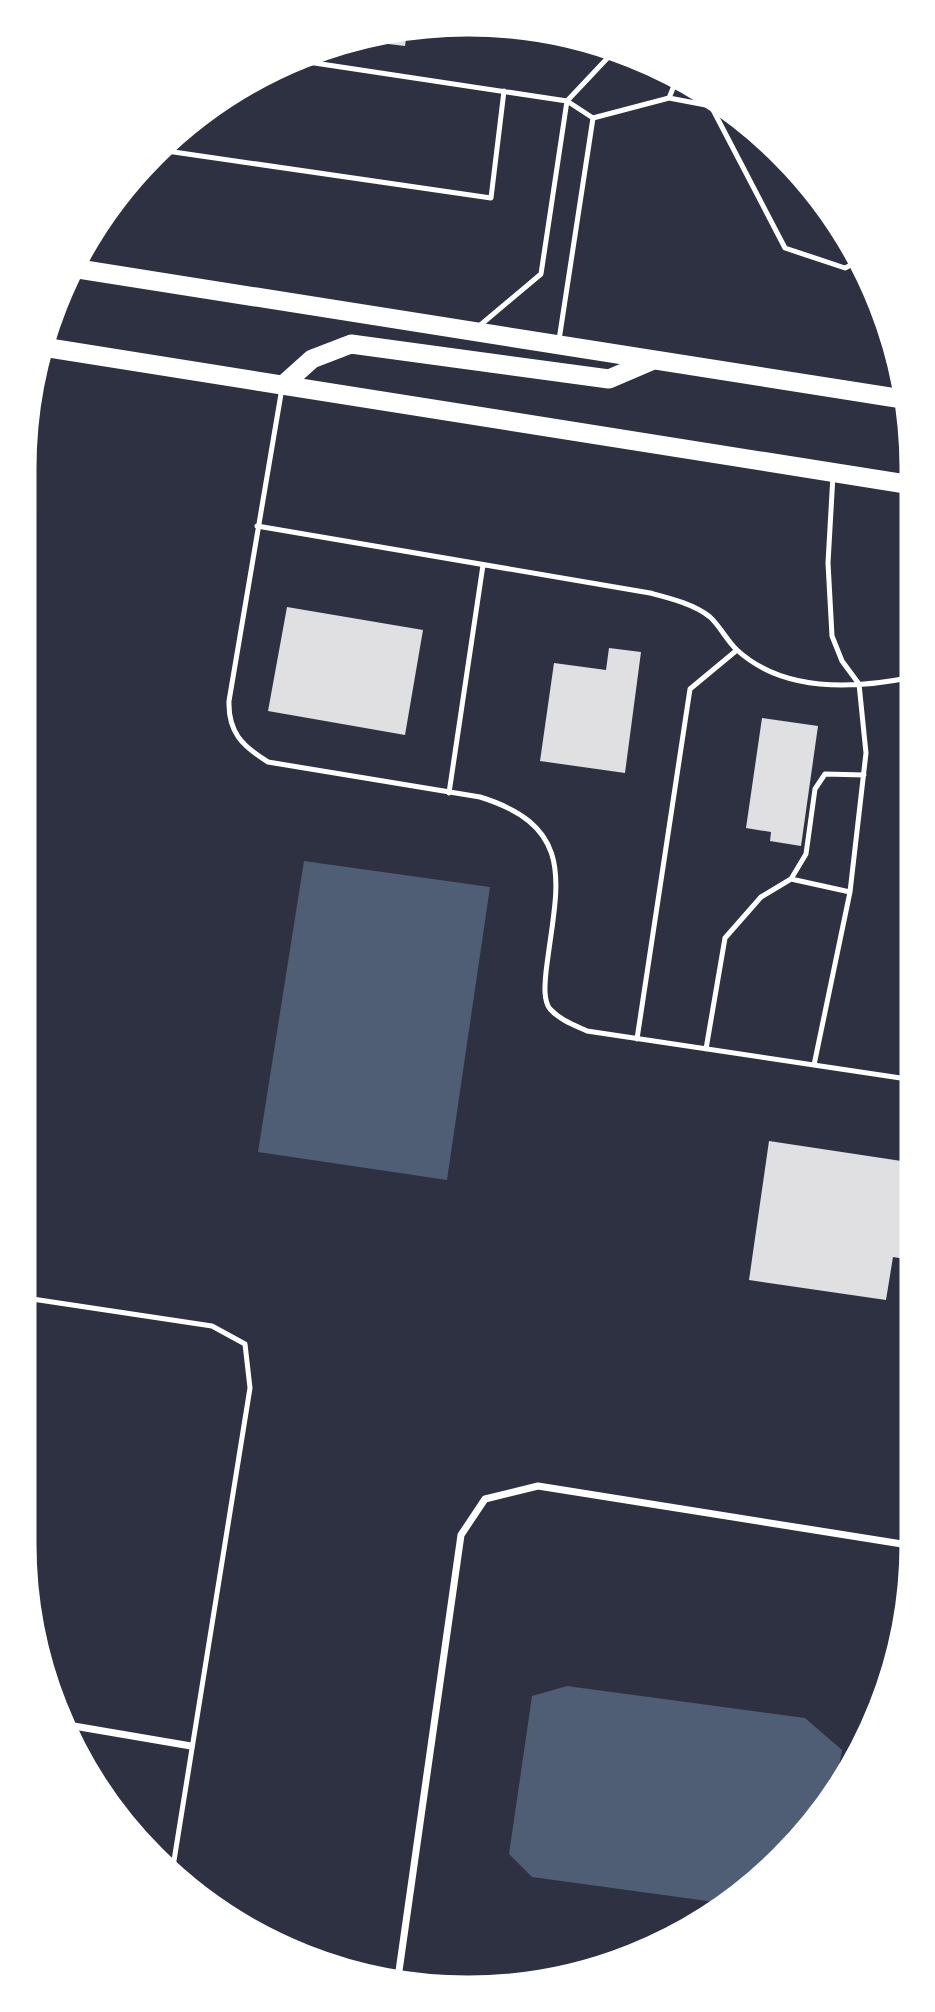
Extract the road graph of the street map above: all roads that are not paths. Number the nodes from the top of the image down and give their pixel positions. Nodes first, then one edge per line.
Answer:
1 (610, 56) edge
2 (309, 62) edge
3 (675, 84) edge
4 (504, 91) junction
5 (669, 98) junction
6 (567, 101) junction
7 (593, 118) junction
8 (168, 151) edge
9 (853, 264) edge
10 (79, 269) edge
11 (471, 333) junction
12 (558, 346) junction
13 (48, 348) edge
14 (652, 361) junction
15 (283, 385) junction
16 (898, 398) edge
17 (833, 472) junction
18 (904, 484) edge
19 (257, 526) junction
20 (483, 565) junction
21 (737, 650) junction
22 (904, 678) edge
23 (859, 684) junction
24 (864, 775) junction
25 (449, 793) junction
26 (791, 879) junction
27 (850, 892) junction
28 (638, 1039) junction
29 (706, 1049) junction
30 (814, 1065) junction
31 (904, 1078) edge
32 (32, 1299) edge
33 (904, 1545) edge
34 (71, 1726) edge
35 (191, 1746) junction
36 (173, 1866) edge
37 (398, 1975) edge

1 - 6 lane
2 - 4 lane
3 - 5 lane
4 - 6 lane
4 - 8 lane
5 - 7 lane
5 - 9 lane
6 - 7 lane
6 - 11 lane
7 - 12 lane
10 - 11 highway
11 - 12 highway
12 - 14 highway
13 - 15 highway
14 - 15 highway
14 - 16 highway
15 - 17 highway
15 - 19 lane
17 - 18 highway
17 - 23 lane
19 - 20 lane
19 - 25 lane
20 - 21 lane
20 - 25 lane
21 - 23 lane
21 - 28 lane
22 - 23 lane
23 - 24 lane
24 - 26 lane
24 - 27 lane
25 - 28 lane
26 - 27 lane
26 - 29 lane
27 - 30 lane
28 - 29 lane
29 - 30 lane
30 - 31 lane
32 - 35 lane
33 - 37 street
34 - 35 street
35 - 36 lane

